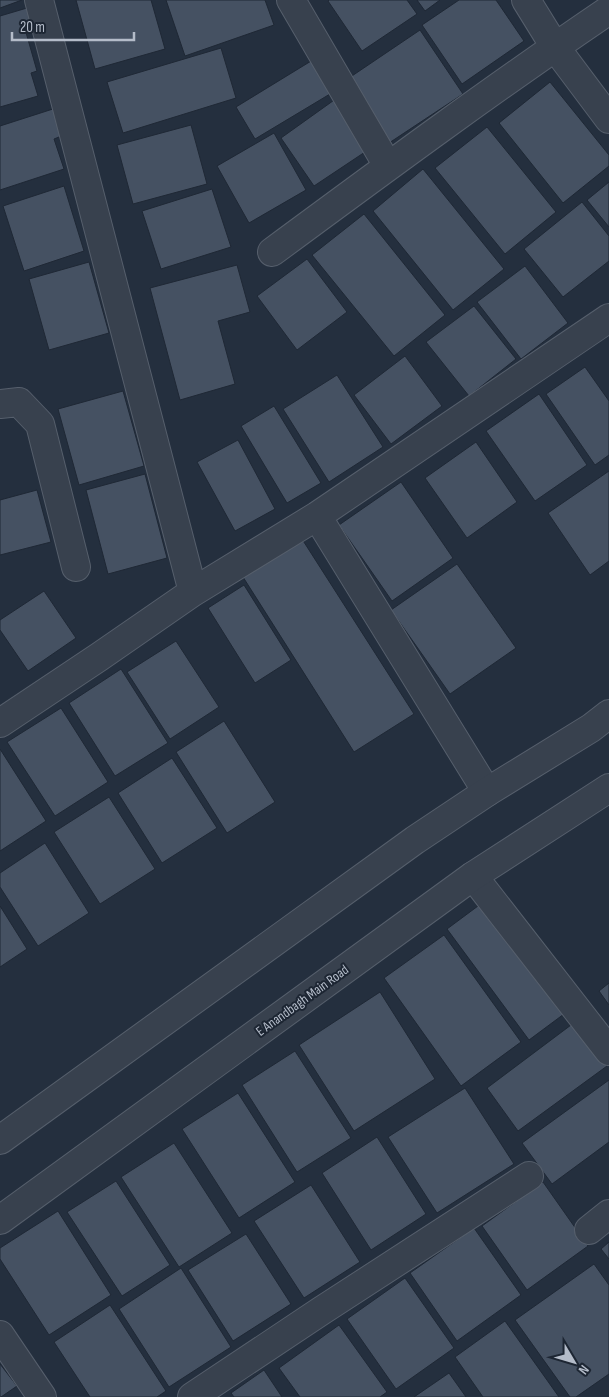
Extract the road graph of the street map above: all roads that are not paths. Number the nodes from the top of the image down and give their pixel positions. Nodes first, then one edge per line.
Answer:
1 (39, 0) edge
2 (291, 0) edge
3 (526, 0) edge
4 (609, 10) edge
5 (555, 47) junction
6 (609, 119) edge
7 (388, 166) junction
8 (272, 252) dead end
9 (609, 318) edge
10 (0, 404) edge
11 (317, 516) junction
12 (76, 567) dead end
13 (193, 592) junction
14 (609, 714) edge
15 (0, 723) edge
16 (609, 788) edge
17 (487, 792) junction
18 (473, 876) junction
19 (609, 1051) edge
20 (0, 1140) edge
21 (529, 1176) dead end
22 (0, 1220) edge
23 (0, 1335) edge
24 (42, 1397) edge
25 (192, 1397) edge

1 - 13 street
2 - 7 street
3 - 5 street
4 - 5 street
5 - 6 street
5 - 7 street
7 - 8 street
9 - 11 street
10 - 12 street
11 - 13 street
11 - 17 street
13 - 15 street
14 - 17 street
16 - 18 street, E Anandbagh Main Road
17 - 20 street
18 - 19 street
18 - 22 street, E Anandbagh Main Road
21 - 25 street
23 - 24 street

